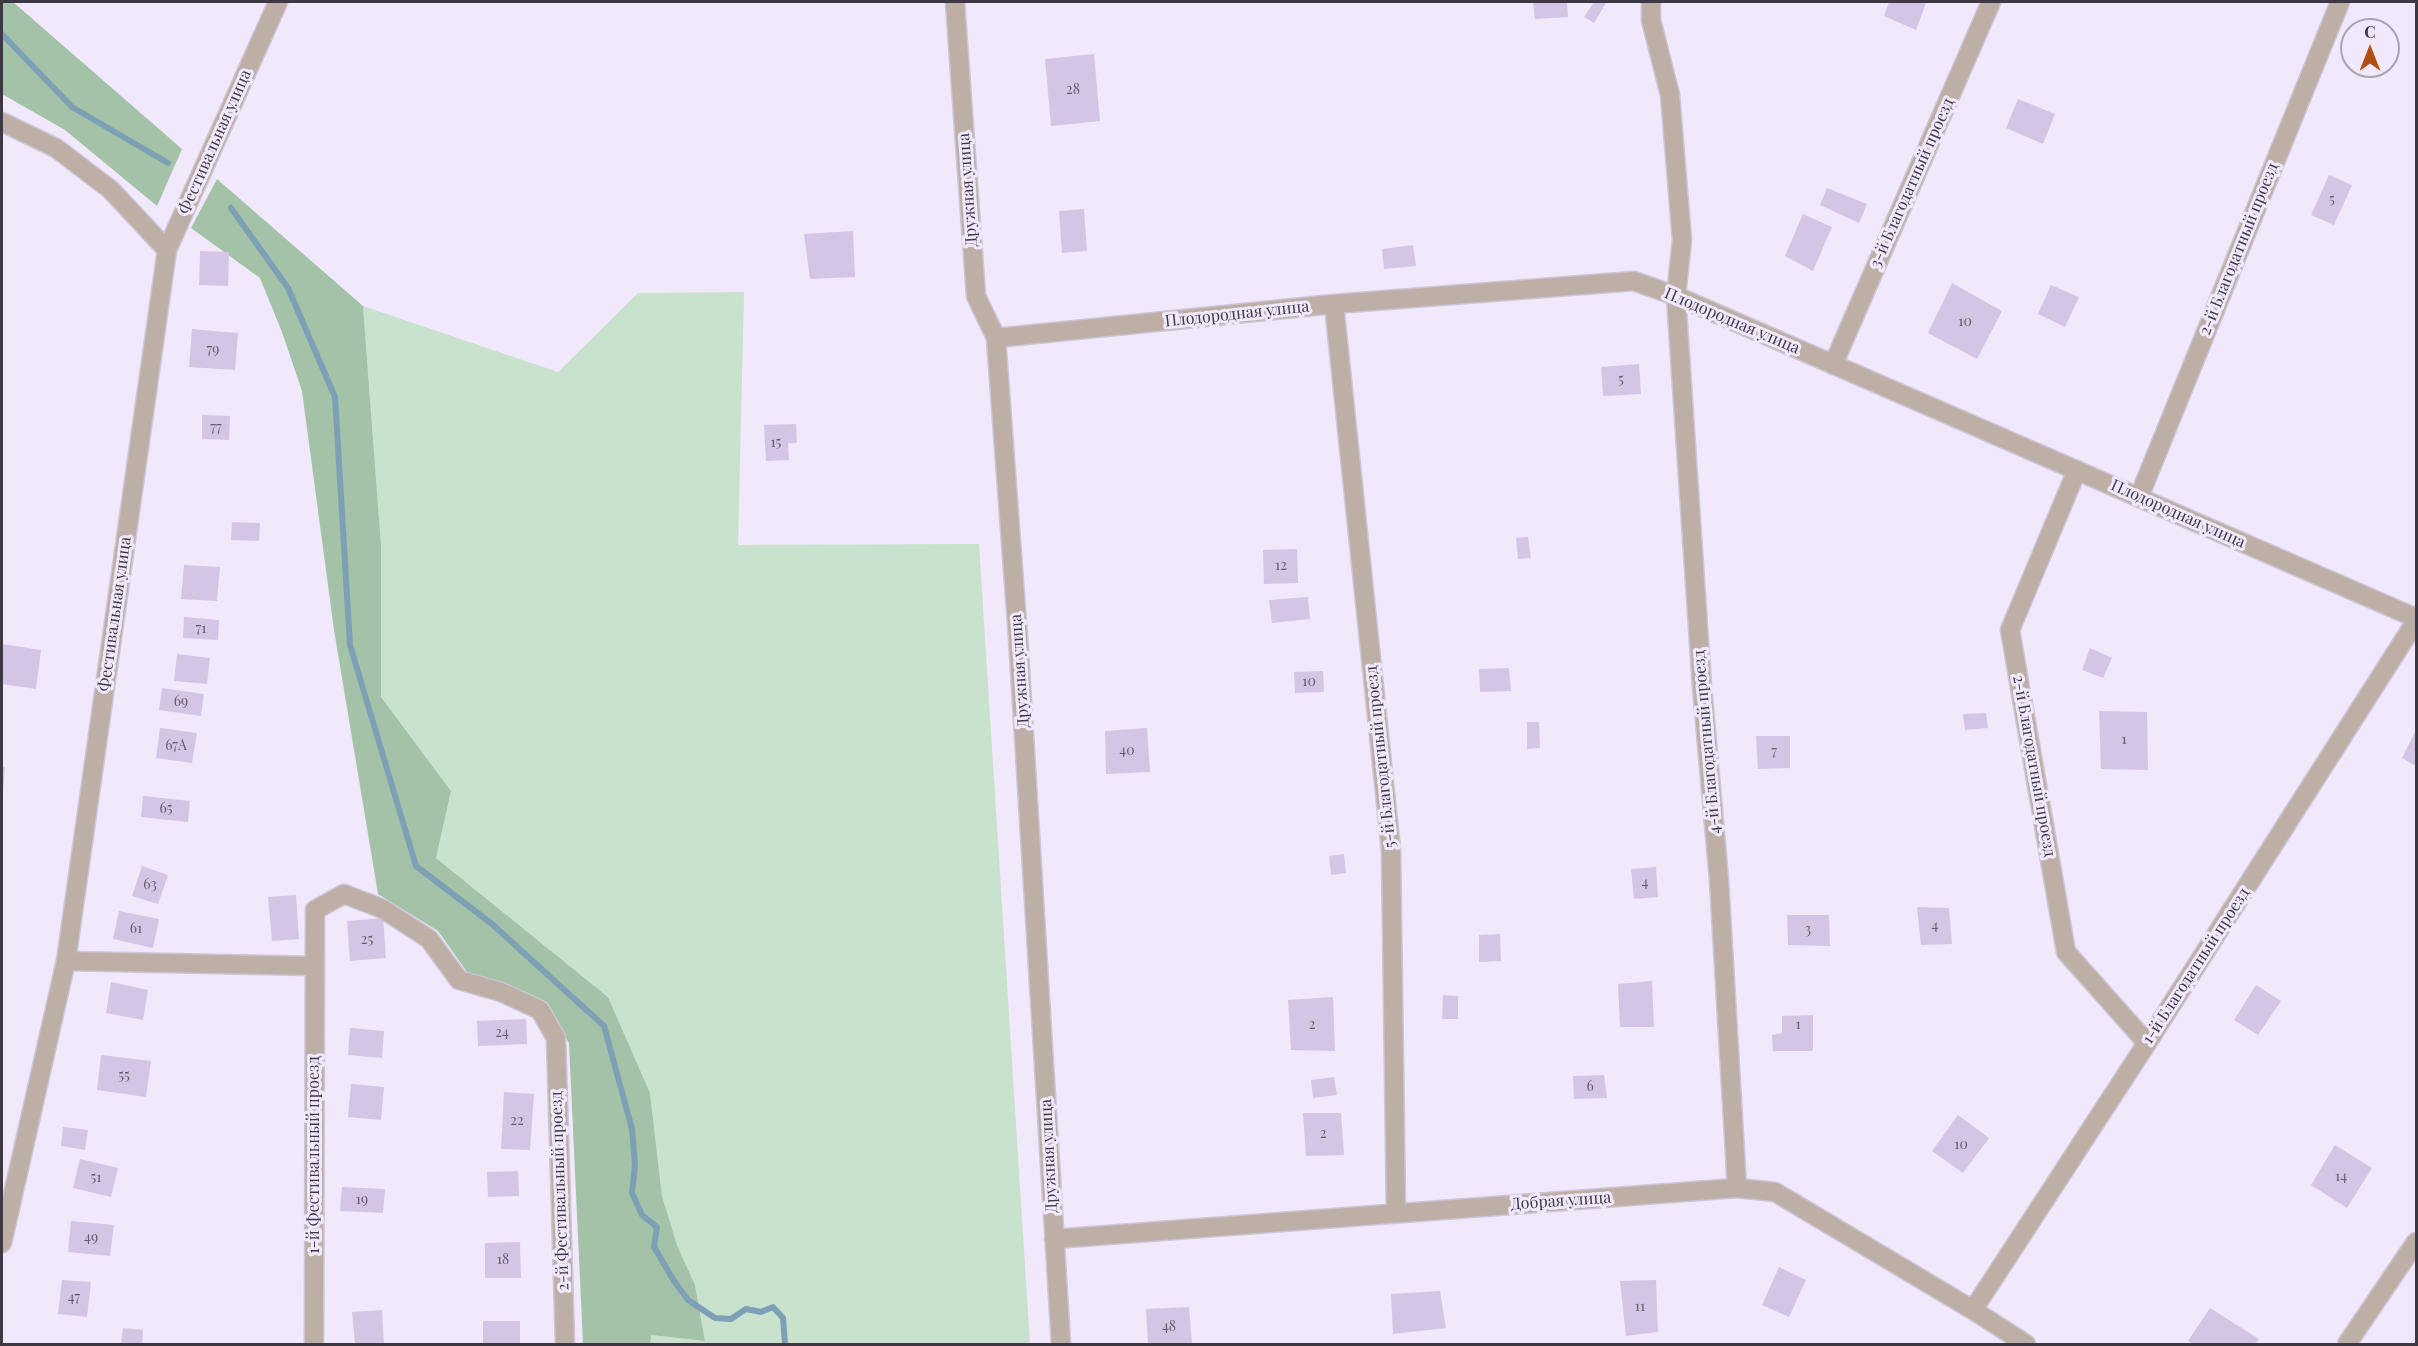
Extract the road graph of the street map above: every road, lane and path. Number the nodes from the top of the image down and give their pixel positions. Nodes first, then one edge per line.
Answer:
1 (278, 2) edge
2 (955, 2) edge
3 (1652, 2) edge
4 (1991, 2) edge
5 (2340, 2) edge
6 (2, 122) edge
7 (167, 250) junction
8 (1676, 296) junction
9 (1334, 304) junction
10 (996, 338) junction
11 (1833, 365) junction
12 (2077, 470) junction
13 (2139, 497) junction
14 (2416, 620) edge
15 (66, 961) junction
16 (314, 966) junction
17 (556, 1038) joint
18 (2147, 1043) junction
19 (1737, 1188) junction
20 (1396, 1212) junction
21 (1054, 1239) junction
22 (2416, 1242) edge
23 (2, 1243) edge
24 (1972, 1310) junction
25 (314, 1344) edge
26 (565, 1344) edge
27 (1061, 1344) edge
28 (2026, 1344) edge
29 (2347, 1344) edge

1 - 7 street, Фестивальная улица
2 - 10 street, Дружная улица
3 - 8 street, 4-й Благодатный проезд
4 - 11 street, 3-й Благодатный проезд
5 - 13 street, 2-й Благодатный проезд
6 - 7 street
7 - 15 street, Фестивальная улица
8 - 9 street, Плодородная улица
8 - 11 street, Плодородная улица
8 - 19 street, 4-й Благодатный проезд
9 - 10 street, Плодородная улица
9 - 20 street, 5-й Благодатный проезд
10 - 21 street, Дружная улица
11 - 12 street, Плодородная улица
12 - 13 street, Плодородная улица
12 - 18 street, 2-й Благодатный проезд
13 - 14 street, Плодородная улица
14 - 18 street, 1-й Благодатный проезд
15 - 16 street
15 - 23 street, Фестивальная улица
16 - 17 street, 1-й Фестивальный проезд
16 - 25 street, 1-й Фестивальный проезд
17 - 26 street, 2-й Фестивальный проезд
18 - 24 street, 1-й Благодатный проезд
19 - 20 street, Добрая улица
19 - 24 street, Добрая улица
20 - 21 street, Добрая улица
21 - 27 street, Дружная улица
22 - 29 street
24 - 28 street, Добрая улица

